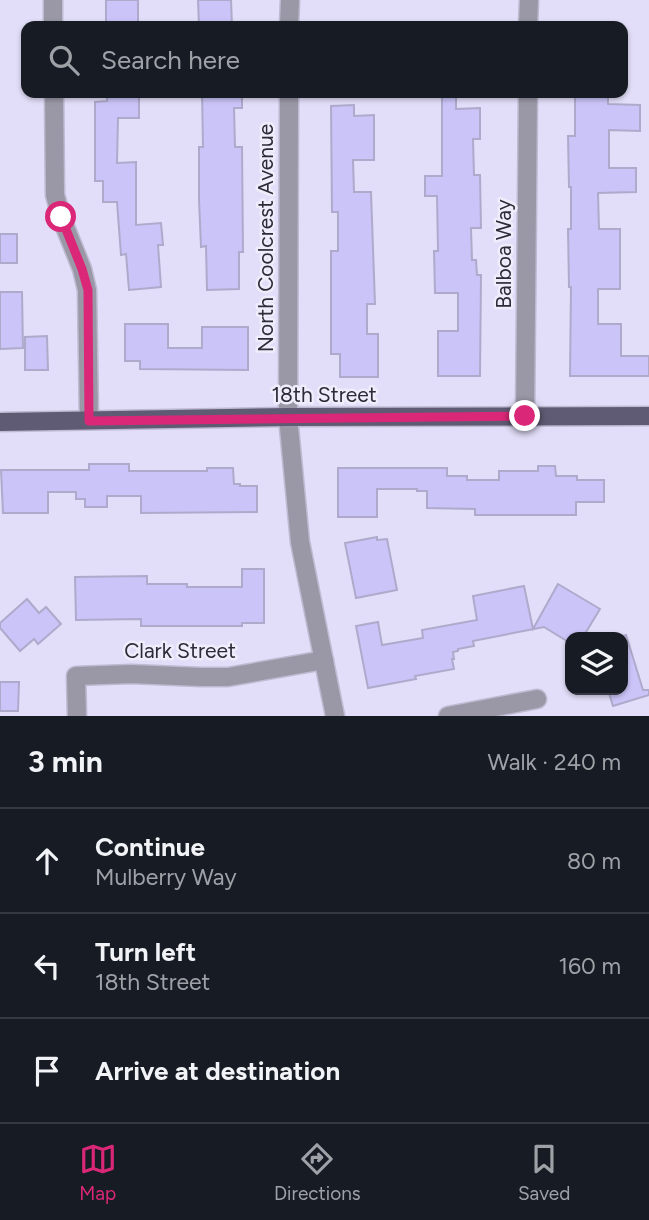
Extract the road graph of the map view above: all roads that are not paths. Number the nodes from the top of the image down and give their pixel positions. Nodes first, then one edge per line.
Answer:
1 (53, 0) edge
2 (290, 0) edge
3 (529, 0) edge
4 (53, 21) edge
5 (289, 21) edge
6 (528, 21) edge
7 (54, 98) edge
8 (289, 98) edge
9 (528, 98) edge
10 (525, 416) junction
11 (649, 416) edge
12 (288, 417) junction
13 (89, 421) junction
14 (0, 422) edge
15 (324, 660) junction
16 (537, 699) dead end
17 (77, 716) edge
18 (335, 716) edge
19 (449, 716) edge

1 - 4 street
2 - 5 street
3 - 6 street
7 - 13 street
8 - 12 street, North Coolcrest Avenue
9 - 10 street, Balboa Way
10 - 11 main road, 18th Street
10 - 12 main road, 18th Street
12 - 13 main road, 18th Street
12 - 15 street, North Coolcrest Avenue
13 - 14 main road, 18th Street
15 - 17 street, Clark Street
15 - 18 street, North Coolcrest Avenue
16 - 19 street

